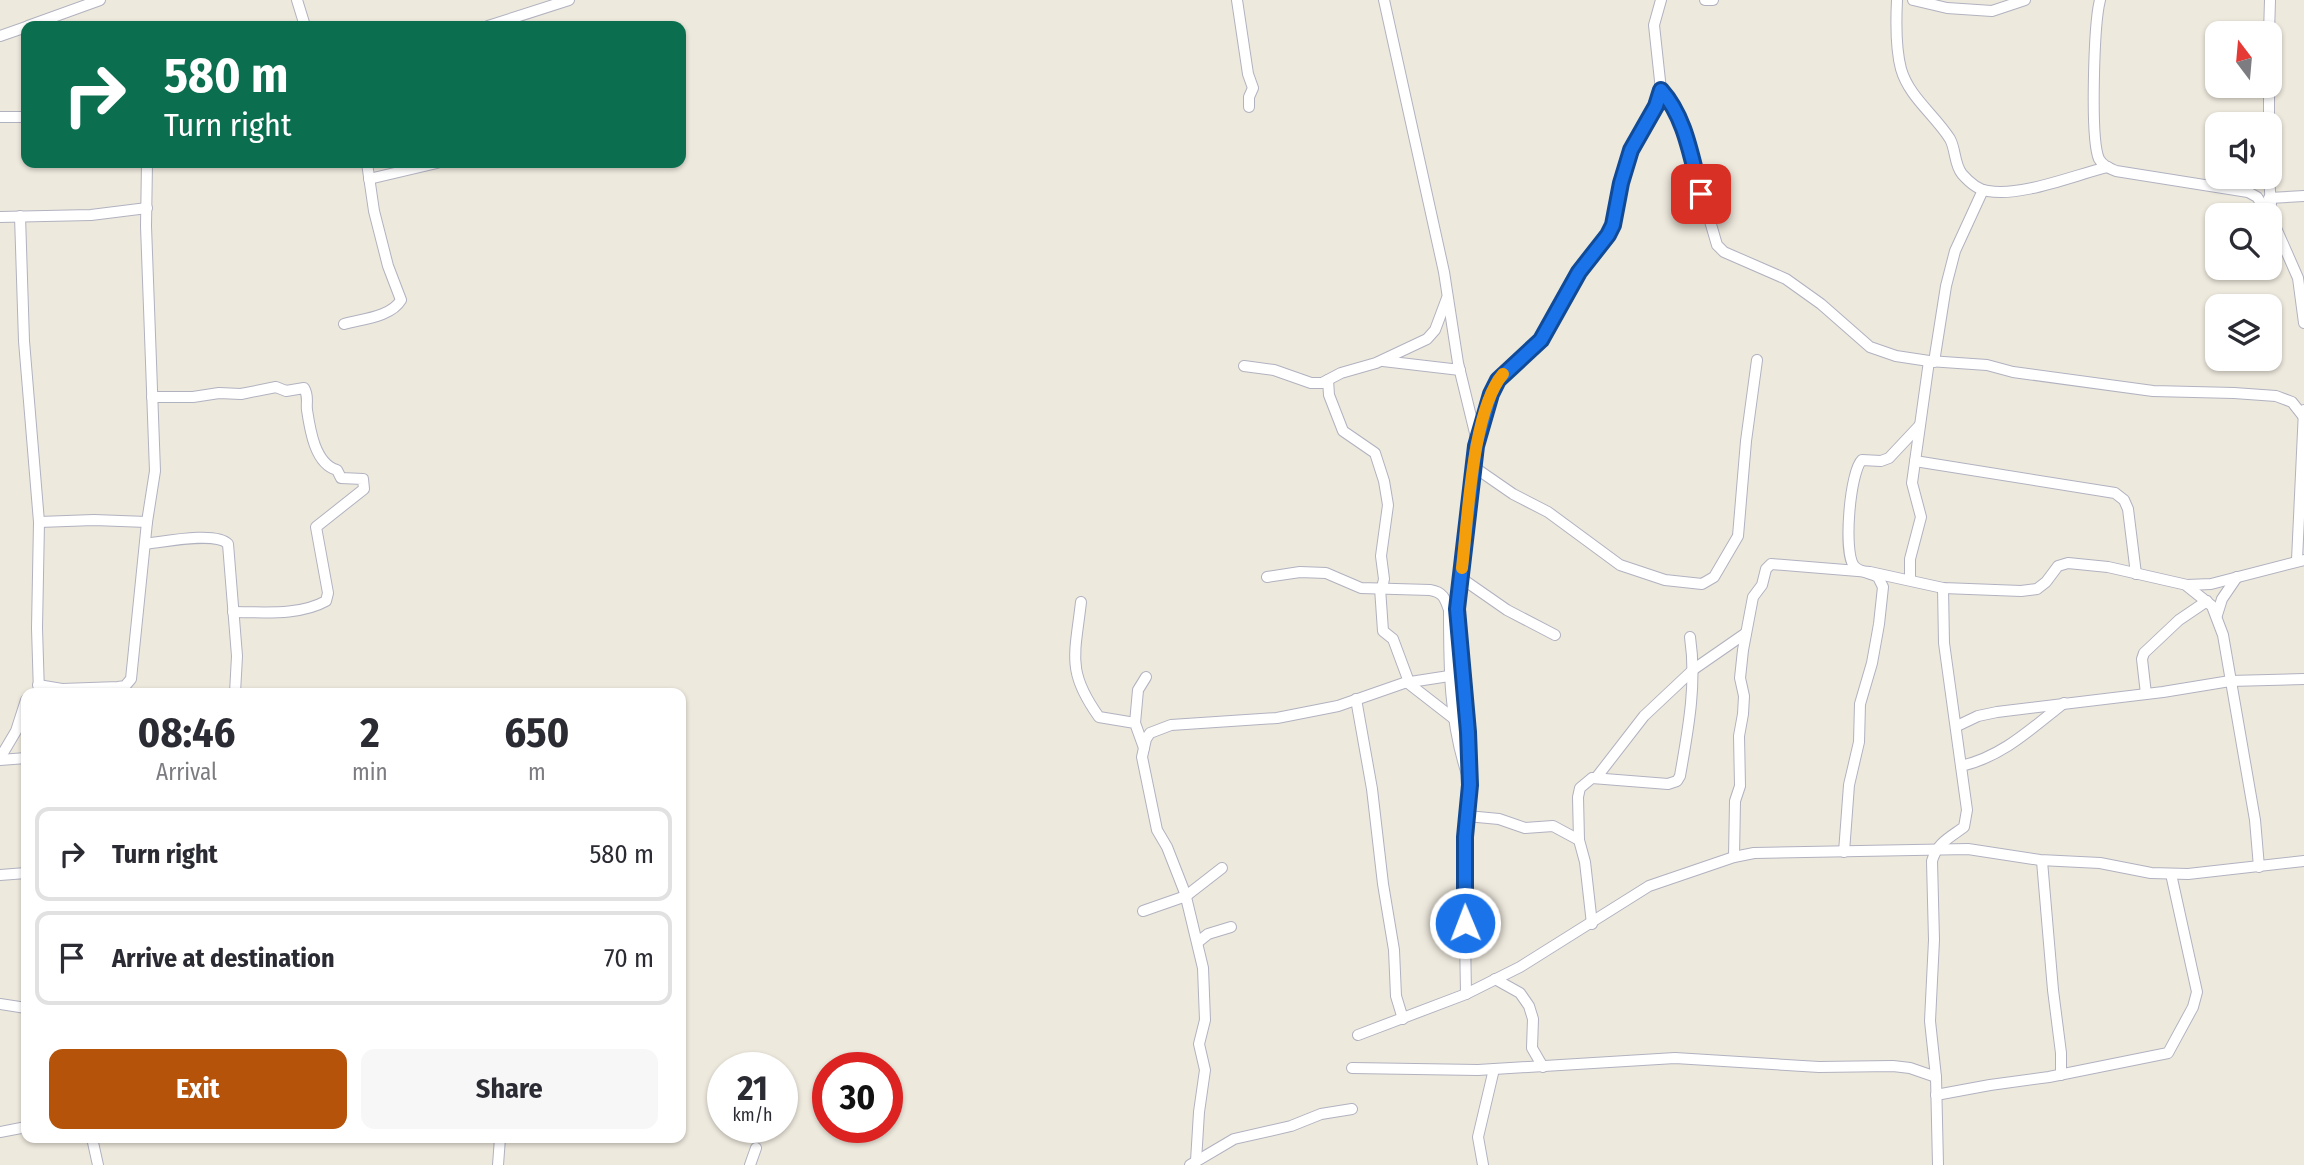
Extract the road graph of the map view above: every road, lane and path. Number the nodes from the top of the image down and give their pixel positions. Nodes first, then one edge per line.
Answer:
1 (100, 0) edge
2 (297, 0) edge
3 (569, 0) edge
4 (1237, 0) edge
5 (1384, 0) edge
6 (1661, 0) edge
7 (1706, 0) edge
8 (1713, 0) edge
9 (1897, 0) edge
10 (1913, 0) edge
11 (2025, 0) edge
12 (2100, 0) edge
13 (2270, 0) edge
14 (43, 21) edge
15 (303, 21) edge
16 (504, 21) edge
17 (2269, 21) edge
18 (21, 29) edge
19 (0, 36) edge
20 (1661, 90) junction
21 (1249, 107) dead end
22 (0, 117) edge
23 (21, 117) edge
24 (2108, 167) junction
25 (147, 168) edge
26 (368, 168) edge
27 (416, 168) edge
28 (369, 179) junction
29 (2269, 189) edge
30 (1983, 190) junction
31 (2304, 196) edge
32 (2269, 198) junction
33 (2261, 203) edge
34 (2269, 203) edge
35 (147, 208) junction
36 (20, 216) junction
37 (0, 217) edge
38 (2282, 243) edge
39 (1448, 297) junction
40 (2303, 298) edge
41 (2304, 323) edge
42 (344, 324) dead end
43 (1383, 360) junction
44 (1757, 360) dead end
45 (1931, 361) junction
46 (1244, 366) dead end
47 (1460, 370) junction
48 (1328, 380) junction
49 (152, 397) junction
50 (2304, 409) edge
51 (2303, 416) edge
52 (1920, 425) junction
53 (1476, 446) junction
54 (1915, 461) junction
55 (1474, 467) junction
56 (39, 522) junction
57 (147, 522) junction
58 (145, 544) junction
59 (2301, 560) edge
60 (1870, 572) junction
61 (2136, 574) junction
62 (1268, 577) dead end
63 (2237, 577) junction
64 (1461, 578) junction
65 (1910, 580) junction
66 (2186, 585) junction
67 (1381, 588) junction
68 (1943, 589) junction
69 (2207, 601) junction
70 (1082, 602) dead end
71 (233, 612) junction
72 (2217, 615) junction
73 (1746, 633) junction
74 (1555, 635) dead end
75 (1690, 637) dead end
76 (1694, 669) junction
77 (1449, 676) junction
78 (1146, 677) dead end
79 (131, 679) junction
80 (2304, 679) edge
81 (2230, 681) junction
82 (1408, 682) junction
83 (37, 688) edge
84 (62, 688) edge
85 (131, 688) edge
86 (236, 688) edge
87 (2146, 694) junction
88 (1356, 699) junction
89 (2064, 703) junction
90 (21, 716) edge
91 (1453, 718) junction
92 (1135, 723) junction
93 (1957, 726) junction
94 (1144, 749) junction
95 (21, 758) edge
96 (0, 759) edge
97 (1961, 766) junction
98 (1597, 778) junction
99 (1470, 785) junction
100 (1467, 816) junction
101 (1579, 840) junction
102 (1935, 850) junction
103 (1844, 852) junction
104 (1734, 857) junction
105 (2042, 861) junction
106 (2304, 861) edge
107 (2259, 867) junction
108 (1222, 868) dead end
109 (21, 873) edge
110 (0, 874) edge
111 (2171, 874) junction
112 (1186, 896) junction
113 (1143, 911) dead end
114 (1592, 923) junction
115 (1231, 927) dead end
116 (1198, 942) junction
117 (1495, 979) junction
118 (1466, 994) junction
119 (0, 1004) edge
120 (21, 1007) edge
121 (1403, 1019) junction
122 (1358, 1035) dead end
123 (1544, 1067) junction
124 (1352, 1068) dead end
125 (1493, 1069) junction
126 (2061, 1075) junction
127 (1936, 1077) junction
128 (1936, 1095) junction
129 (1352, 1108) dead end
130 (21, 1129) edge
131 (0, 1132) edge
132 (93, 1143) edge
133 (500, 1143) edge
134 (756, 1148) dead end
135 (1193, 1163) edge
136 (98, 1165) edge
137 (498, 1165) edge
138 (750, 1165) edge
139 (1483, 1165) edge
140 (1938, 1165) edge

1 - 14 street
2 - 15 street
3 - 16 street
4 - 21 street
5 - 39 street
6 - 20 street
7 - 8 street
9 - 30 street
10 - 11 street
12 - 24 street
13 - 17 street
18 - 19 street
20 - 45 street
20 - 53 street
22 - 23 street
24 - 30 street
24 - 33 street
25 - 35 street
26 - 28 street
27 - 28 street
28 - 42 street
29 - 32 street
30 - 45 street
31 - 32 street
32 - 34 street
35 - 36 street
35 - 49 street
36 - 37 street
36 - 56 street
38 - 40 street
39 - 43 street
39 - 47 street
40 - 41 street
43 - 47 street
43 - 48 street
44 - 55 street
45 - 51 street
45 - 52 street
46 - 48 street
47 - 53 street
48 - 67 street
49 - 57 street
49 - 71 street
50 - 51 street
51 - 59 street
52 - 54 street
52 - 60 street
53 - 55 street
54 - 61 street
54 - 65 street
55 - 64 street
56 - 57 street
56 - 83 street
57 - 58 street
58 - 71 street
58 - 79 street
59 - 63 street
60 - 65 street
60 - 73 street
60 - 103 street
61 - 66 street
61 - 68 street
62 - 67 street
63 - 66 street
63 - 72 street
64 - 74 street
64 - 99 street
65 - 68 street
66 - 69 street
67 - 77 street
67 - 82 street
68 - 93 street
69 - 72 street
69 - 87 street
70 - 92 street
71 - 86 street
72 - 81 street
73 - 76 street
73 - 104 street
75 - 76 street
76 - 98 street
76 - 98 street
77 - 82 street
77 - 91 street
78 - 92 street
79 - 84 street
79 - 85 street
80 - 81 street
81 - 87 street
81 - 107 street
82 - 88 street
82 - 91 street
87 - 89 street
88 - 94 street
88 - 121 street
89 - 93 street
89 - 97 street
90 - 96 street
91 - 99 street
92 - 94 street
93 - 97 street
94 - 112 street
95 - 96 street
97 - 102 street
98 - 101 street
99 - 100 street
100 - 101 street
100 - 118 street
101 - 114 street
102 - 103 street
102 - 105 street
102 - 127 street
103 - 104 street
104 - 114 street
105 - 111 street
105 - 126 street
106 - 107 street
107 - 111 street
108 - 112 street
109 - 110 street
111 - 126 street
112 - 113 street
112 - 116 street
114 - 117 street
115 - 116 street
116 - 135 street
117 - 118 street
117 - 123 street
118 - 121 street
119 - 120 street
121 - 122 street
123 - 125 street
123 - 127 street
124 - 125 street
125 - 139 street
126 - 128 street
127 - 128 street
128 - 140 street
129 - 135 street
130 - 131 street
132 - 136 street
133 - 137 street
134 - 138 street

